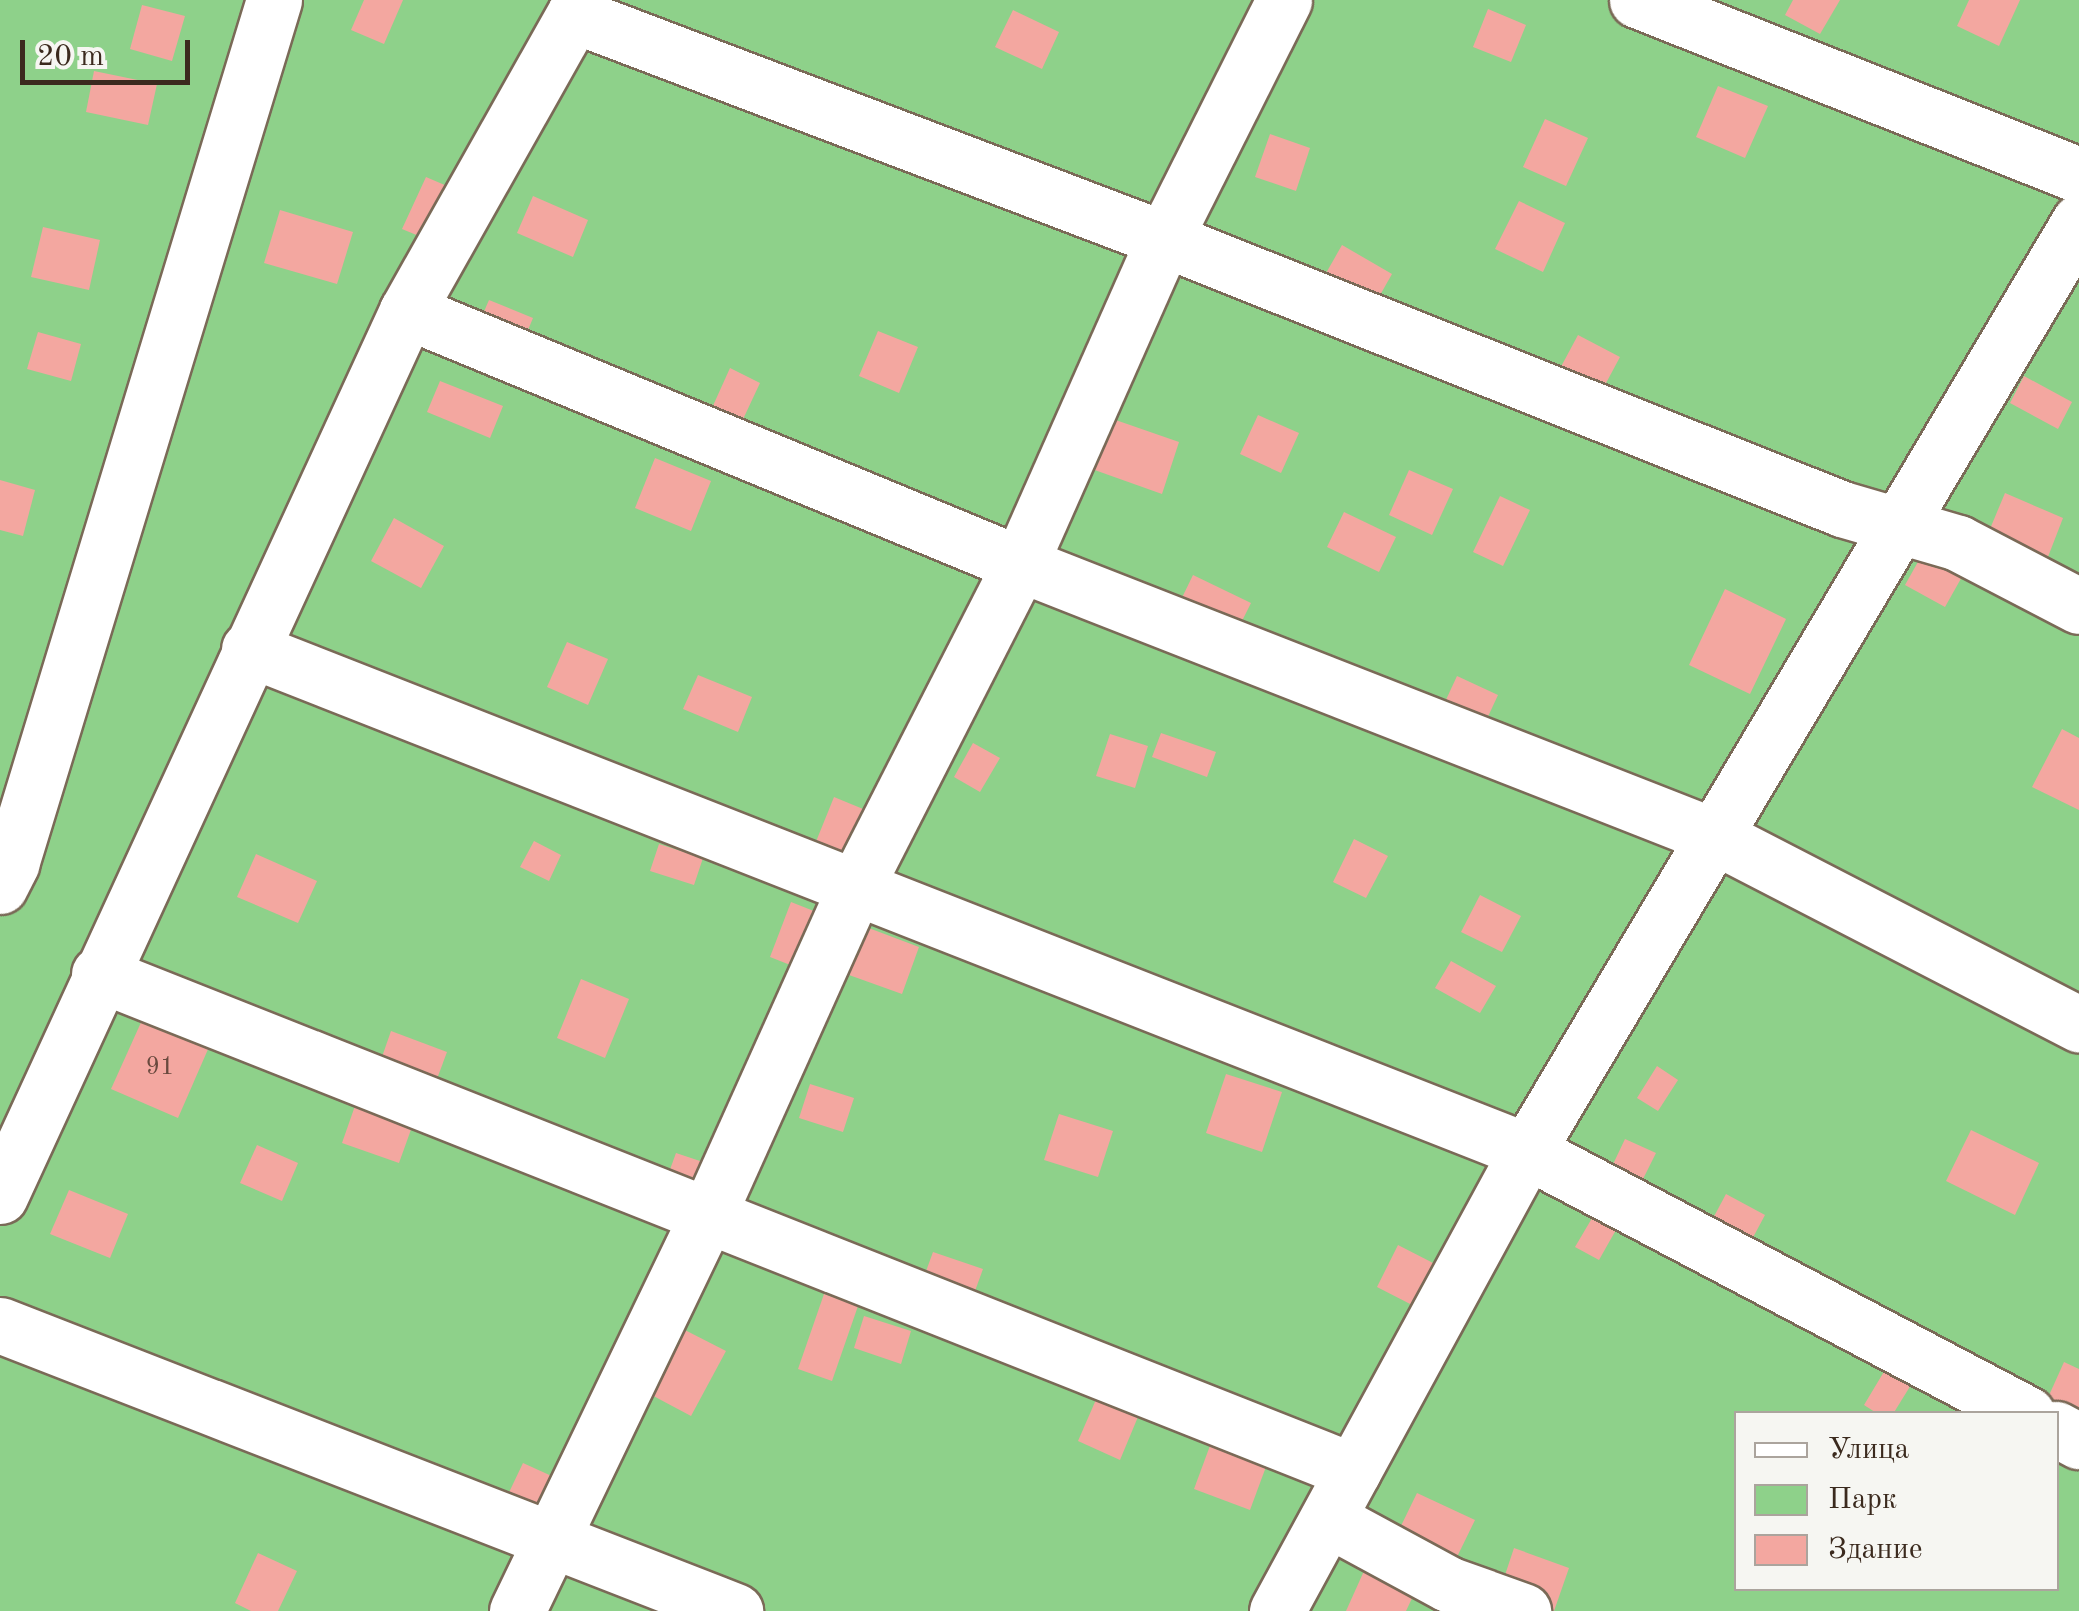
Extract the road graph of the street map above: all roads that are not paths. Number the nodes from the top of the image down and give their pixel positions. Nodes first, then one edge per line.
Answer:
1 (274, 0) edge
2 (1284, 0) edge
3 (1638, 0) edge
4 (578, 8) edge
5 (2079, 175) edge
6 (2079, 222) edge
7 (1164, 239) junction
8 (407, 311) junction
9 (1898, 526) junction
10 (1020, 564) junction
11 (2079, 606) edge
12 (249, 649) junction
13 (1714, 836) junction
14 (0, 886) edge
15 (855, 888) junction
16 (98, 974) junction
17 (2079, 1024) edge
18 (1527, 1151) junction
19 (0, 1196) edge
20 (708, 1215) junction
21 (0, 1325) edge
22 (2022, 1411) edge
23 (1353, 1471) junction
24 (1328, 1519) junction
25 (552, 1540) junction
26 (516, 1611) edge
27 (735, 1611) edge
28 (1277, 1611) edge
29 (1524, 1611) edge

1 - 14 street
2 - 7 street
3 - 5 street
4 - 7 street
4 - 8 street
6 - 9 street
7 - 9 street
7 - 10 street
8 - 10 street
8 - 12 street
9 - 11 street
9 - 13 street
10 - 13 street
10 - 15 street
12 - 15 street
12 - 16 street
13 - 17 street
13 - 18 street
15 - 18 street
15 - 20 street
16 - 19 street
16 - 20 street
18 - 22 street
18 - 23 street
20 - 23 street
20 - 25 street
21 - 25 street
23 - 24 street
24 - 28 street
24 - 29 street
25 - 26 street
25 - 27 street

